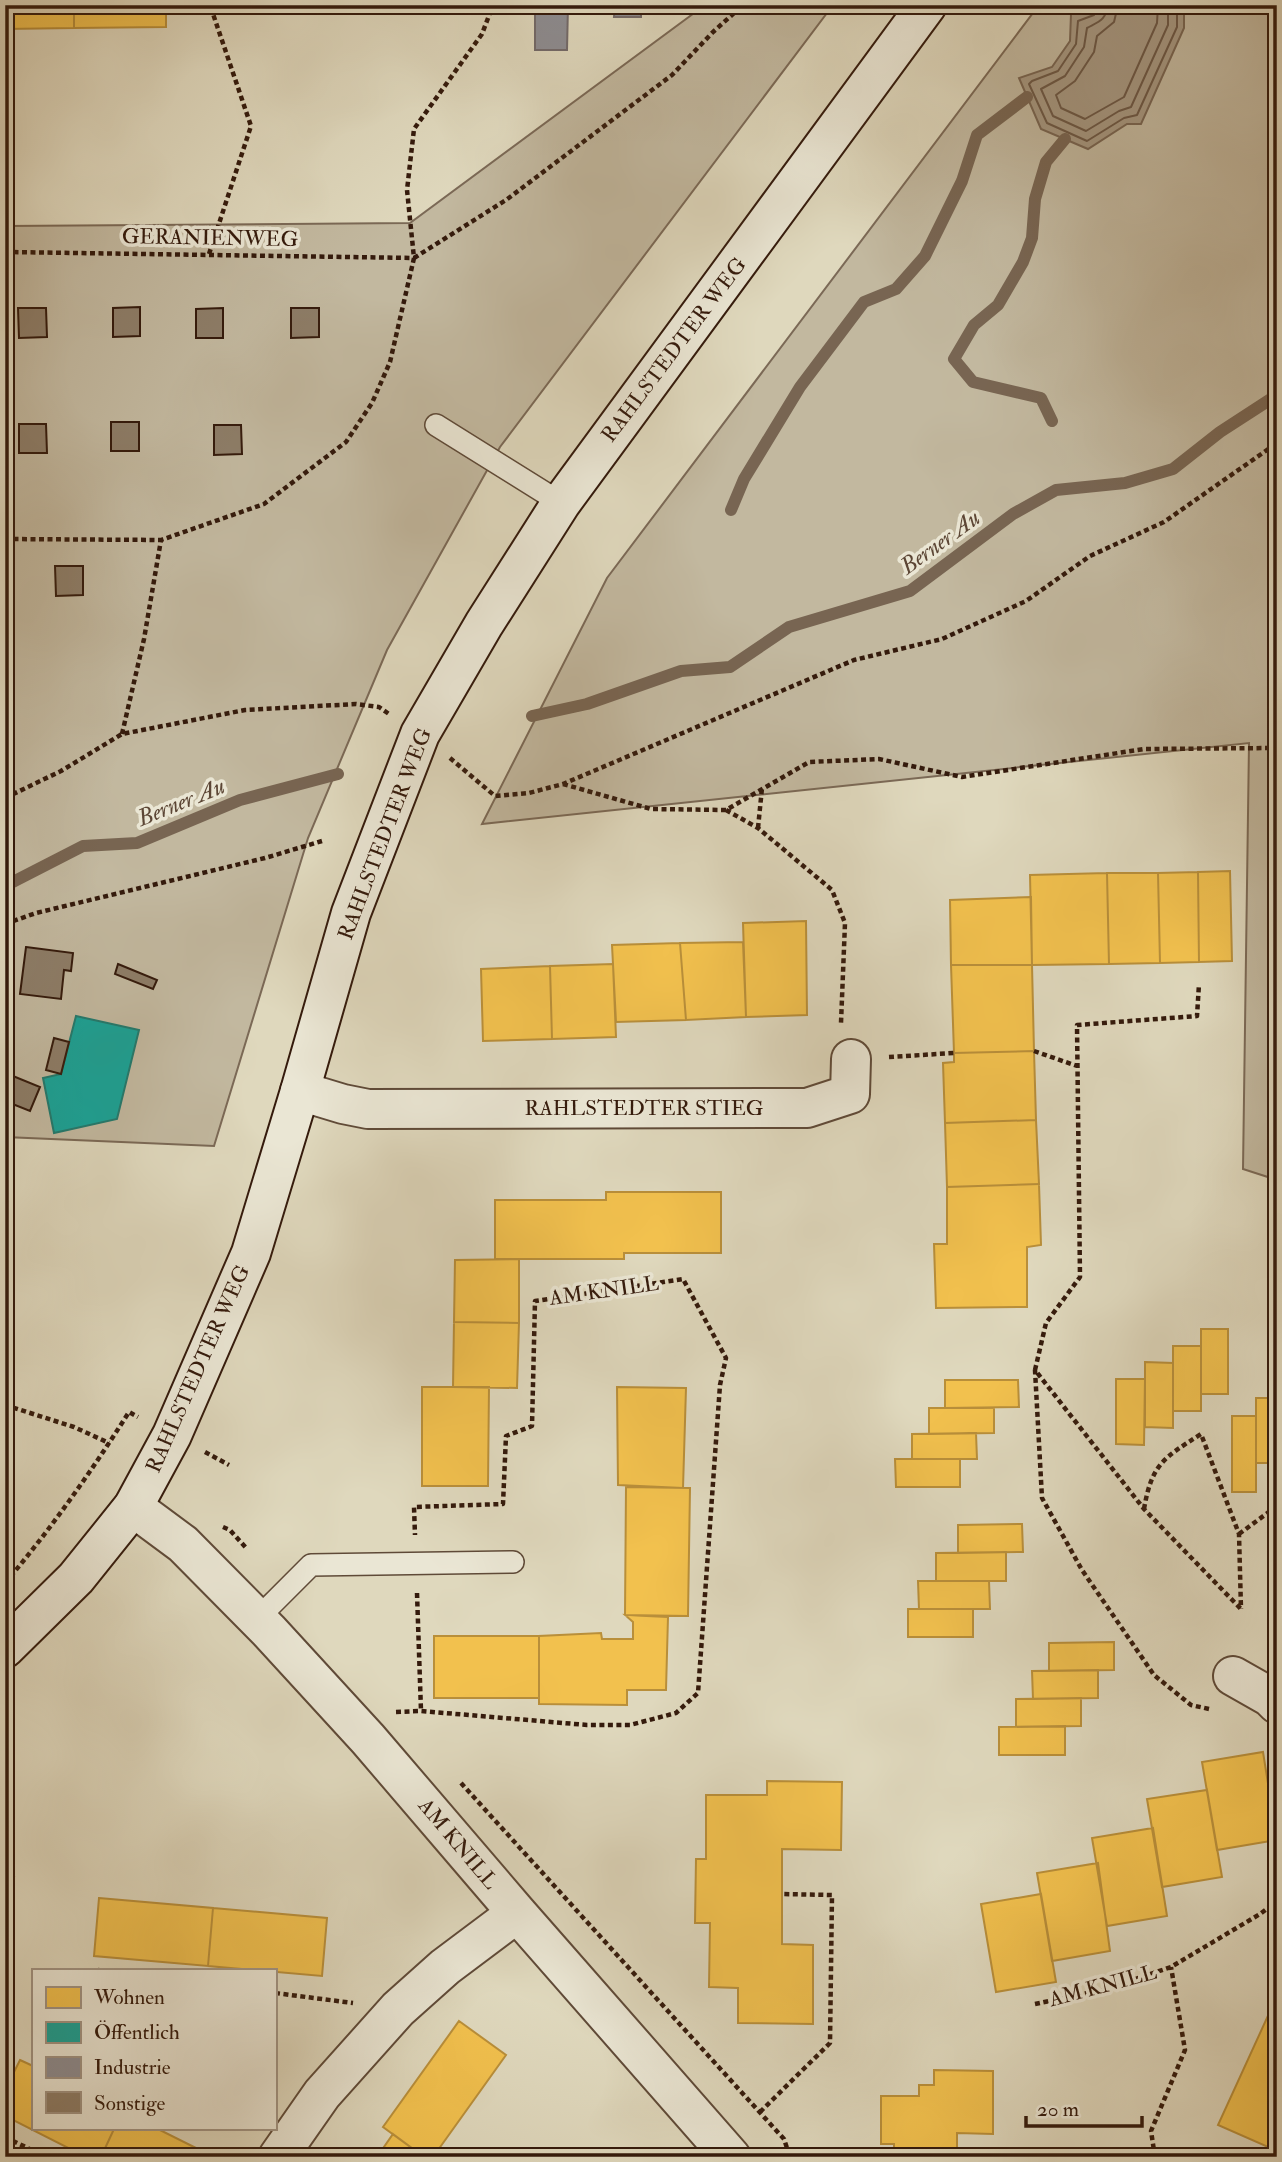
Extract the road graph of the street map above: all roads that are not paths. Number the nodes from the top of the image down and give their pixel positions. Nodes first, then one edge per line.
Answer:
1 (927, 5) edge
2 (436, 425) dead end
3 (561, 503) junction
4 (852, 1059) road end
5 (300, 1091) junction
6 (133, 1507) junction
7 (513, 1562) dead end
8 (257, 1619) junction
9 (5, 1648) edge
10 (1233, 1676) dead end
11 (1277, 1704) edge
12 (517, 1913) junction
13 (278, 2157) edge
14 (732, 2157) edge

1 - 3 main road, RAHLSTEDTER WEG
2 - 3 lane
3 - 5 main road, RAHLSTEDTER WEG
4 - 5 main road, RAHLSTEDTER STIEG
5 - 6 main road, RAHLSTEDTER WEG
6 - 8 main road, AM KNILL
6 - 9 main road, RAHLSTEDTER WEG
7 - 8 lane
8 - 12 main road, AM KNILL
10 - 11 main road
12 - 13 main road
12 - 14 main road, AM KNILL

